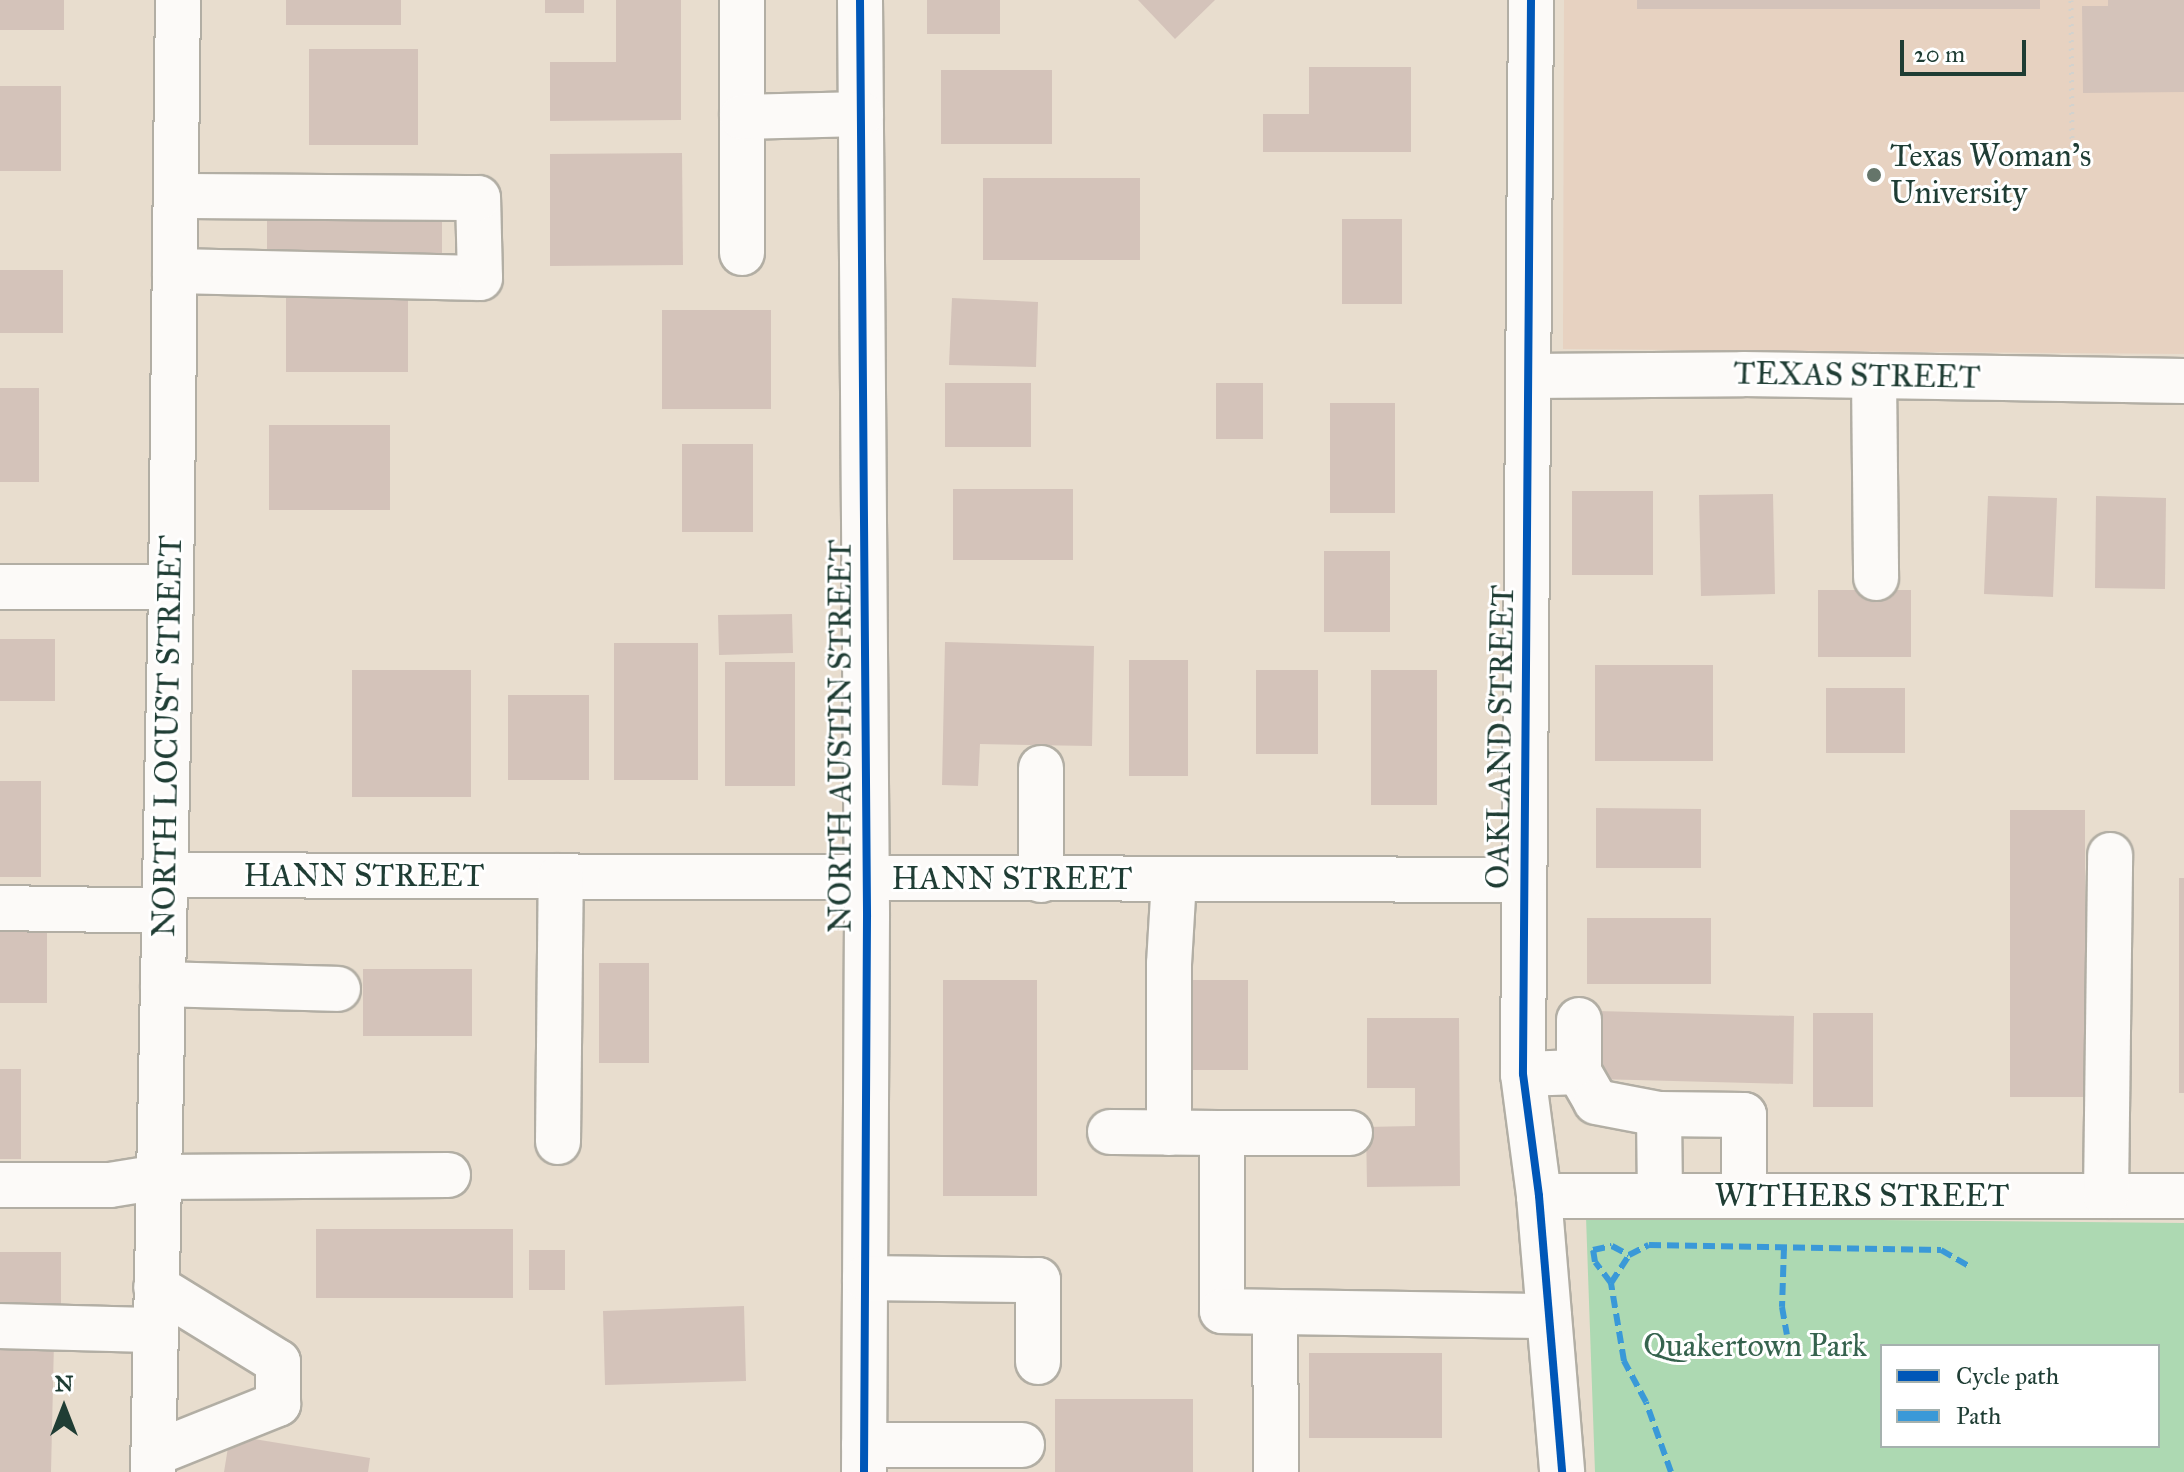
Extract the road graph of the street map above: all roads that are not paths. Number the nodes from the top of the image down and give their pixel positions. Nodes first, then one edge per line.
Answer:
1 (178, 0) edge
2 (742, 0) edge
3 (860, 0) edge
4 (1531, 0) edge
5 (861, 114) junction
6 (742, 117) junction
7 (176, 196) junction
8 (742, 253) dead end
9 (175, 271) junction
10 (1530, 376) junction
11 (1874, 376) junction
12 (2184, 381) edge
13 (1876, 578) dead end
14 (0, 587) edge
15 (171, 587) junction
16 (1041, 768) dead end
17 (2110, 855) dead end
18 (561, 876) junction
19 (866, 879) junction
20 (1041, 880) junction
21 (1174, 880) junction
22 (1523, 880) junction
23 (165, 893) junction
24 (0, 908) edge
25 (163, 984) junction
26 (338, 989) dead end
27 (1579, 1020) dead end
28 (1579, 1072) junction
29 (1523, 1074) junction
30 (1659, 1114) junction
31 (1110, 1132) dead end
32 (1169, 1133) junction
33 (1222, 1133) junction
34 (1350, 1133) dead end
35 (558, 1142) dead end
36 (448, 1175) dead end
37 (159, 1177) junction
38 (0, 1185) edge
39 (1539, 1196) junction
40 (1660, 1196) junction
41 (1744, 1196) junction
42 (2106, 1196) junction
43 (2184, 1196) edge
44 (865, 1278) junction
45 (156, 1287) junction
46 (1275, 1312) junction
47 (1549, 1316) junction
48 (0, 1326) edge
49 (156, 1330) junction
50 (1038, 1362) dead end
51 (1022, 1445) dead end
52 (864, 1459) edge
53 (153, 1463) edge
54 (1276, 1472) edge
55 (1562, 1472) edge

1 - 7 street, NORTH LOCUST STREET
2 - 6 street
3 - 5 street, NORTH AUSTIN STREET
4 - 10 street, OAKLAND STREET
5 - 6 street
5 - 19 street, NORTH AUSTIN STREET
6 - 8 street
7 - 9 street, NORTH LOCUST STREET
7 - 9 street
9 - 15 street, NORTH LOCUST STREET
10 - 11 street, TEXAS STREET
10 - 22 street, OAKLAND STREET
11 - 12 street, TEXAS STREET
11 - 13 street
14 - 15 street
15 - 23 street, NORTH LOCUST STREET
16 - 20 street
17 - 42 street
18 - 19 street, HANN STREET
18 - 23 street, HANN STREET
18 - 35 street
19 - 20 street, HANN STREET
19 - 44 street, NORTH AUSTIN STREET
20 - 21 street, HANN STREET
21 - 22 street, HANN STREET
21 - 32 street
22 - 29 street, OAKLAND STREET
23 - 24 street, HANN STREET
23 - 25 street, NORTH LOCUST STREET
25 - 26 street
25 - 37 street, NORTH LOCUST STREET
27 - 28 street
28 - 29 street
28 - 30 street
29 - 39 street, OAKLAND STREET
30 - 40 street
30 - 41 street
31 - 32 street
32 - 33 street
33 - 34 street
33 - 46 street
36 - 37 street
37 - 38 street
37 - 45 street, NORTH LOCUST STREET
39 - 40 street, WITHERS STREET
39 - 47 street, OAKLAND STREET
40 - 41 street, WITHERS STREET
41 - 42 street, WITHERS STREET
42 - 43 street, WITHERS STREET
44 - 50 street
44 - 52 street, NORTH AUSTIN STREET
45 - 49 street, NORTH LOCUST STREET
45 - 53 street
46 - 47 street
46 - 54 street
47 - 55 street, OAKLAND STREET
48 - 49 street
49 - 53 street, NORTH LOCUST STREET
51 - 52 street

